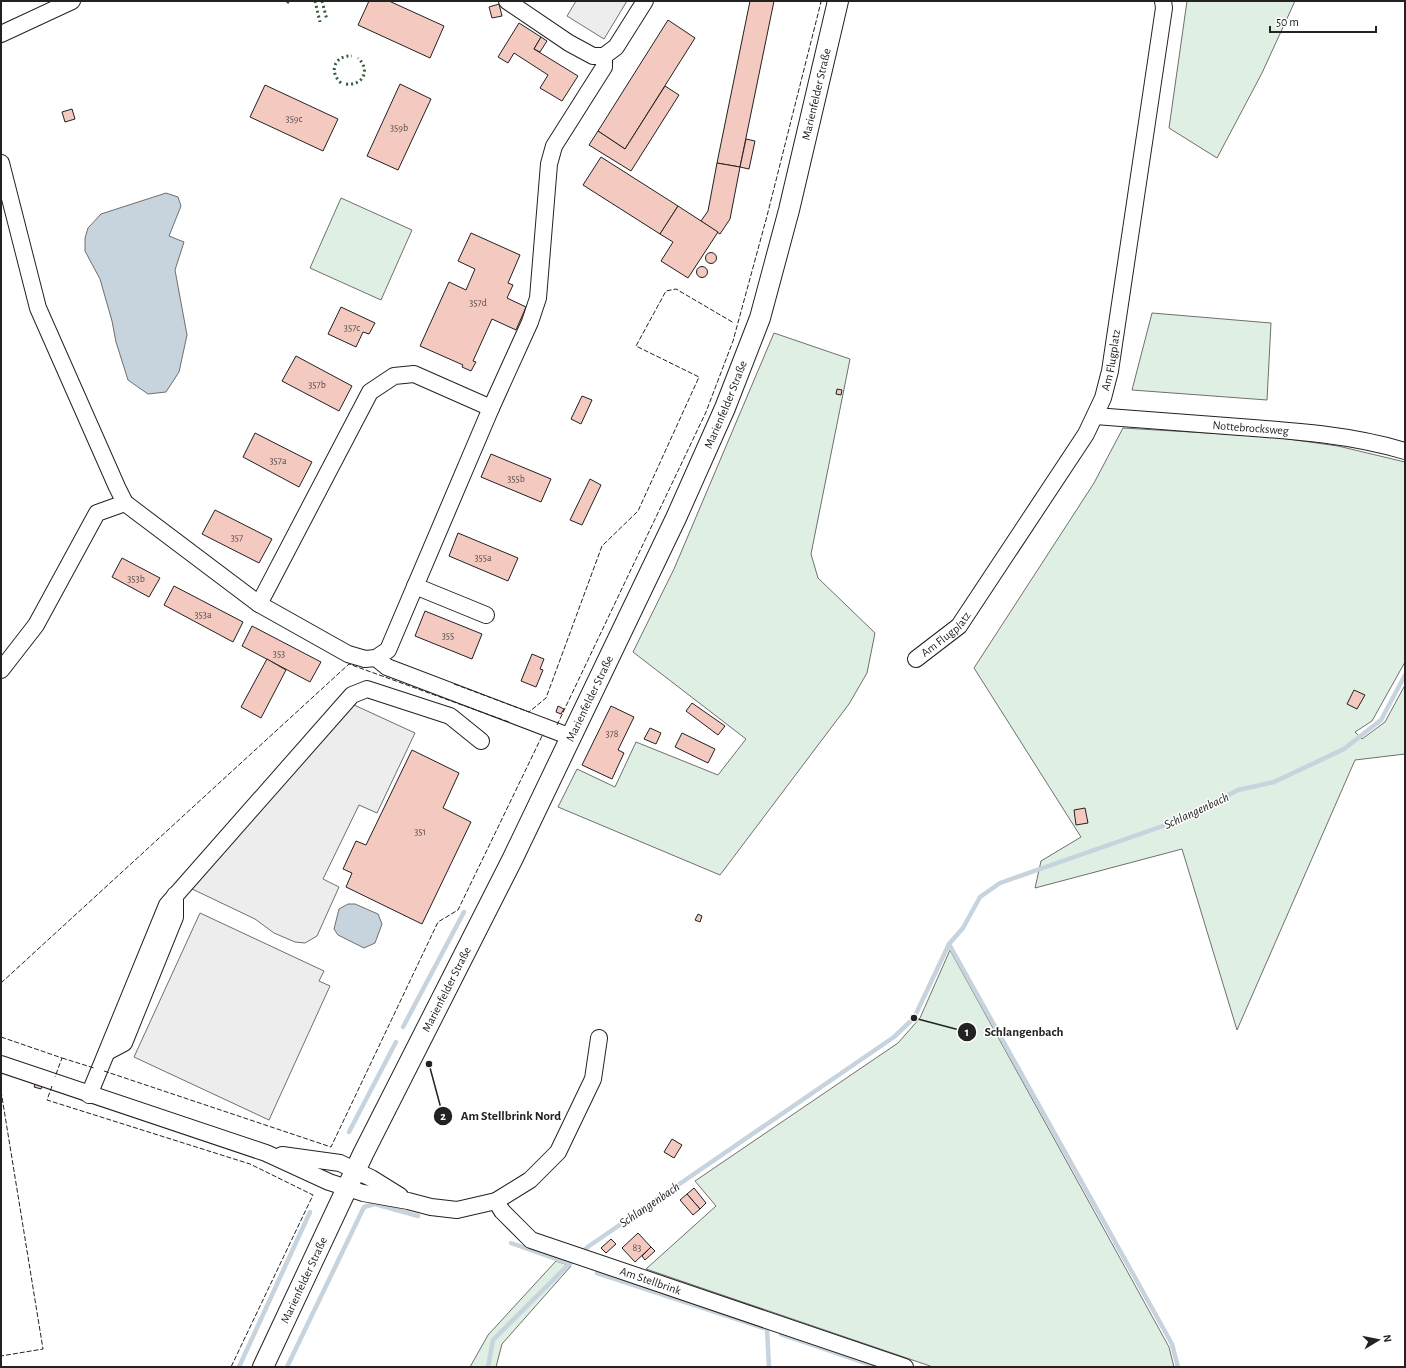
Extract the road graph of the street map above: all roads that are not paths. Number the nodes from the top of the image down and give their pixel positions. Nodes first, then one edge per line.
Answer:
1 (72, 1) edge
2 (507, 1) edge
3 (645, 1) edge
4 (838, 1) edge
5 (1163, 1) edge
6 (1, 34) edge
7 (604, 56) junction
8 (1, 163) edge
9 (491, 408) junction
10 (1095, 416) junction
11 (1405, 451) edge
12 (125, 503) junction
13 (415, 586) junction
14 (259, 604) junction
15 (486, 615) dead end
16 (376, 658) junction
17 (916, 659) dead end
18 (1, 670) edge
19 (571, 737) junction
20 (481, 741) dead end
21 (599, 1038) dead end
22 (1, 1064) edge
23 (89, 1095) junction
24 (266, 1153) junction
25 (351, 1179) junction
26 (496, 1201) junction
27 (263, 1367) edge
28 (905, 1367) edge

1 - 6 street
2 - 7 street
3 - 7 street
4 - 19 main road, Marienfelder Straße
5 - 10 street, Am Flugplatz
7 - 9 street
8 - 12 street
9 - 13 street
9 - 14 street
10 - 11 street, Nottebrocksweg
10 - 17 street, Am Flugplatz
12 - 14 street
12 - 18 street
13 - 15 street
13 - 16 street
14 - 16 street
16 - 19 street
19 - 25 main road, Marienfelder Straße
20 - 23 street
21 - 26 street
22 - 23 street
23 - 24 street
24 - 25 street
24 - 25 street
25 - 26 street
25 - 27 main road, Marienfelder Straße
26 - 28 street, Am Stellbrink

